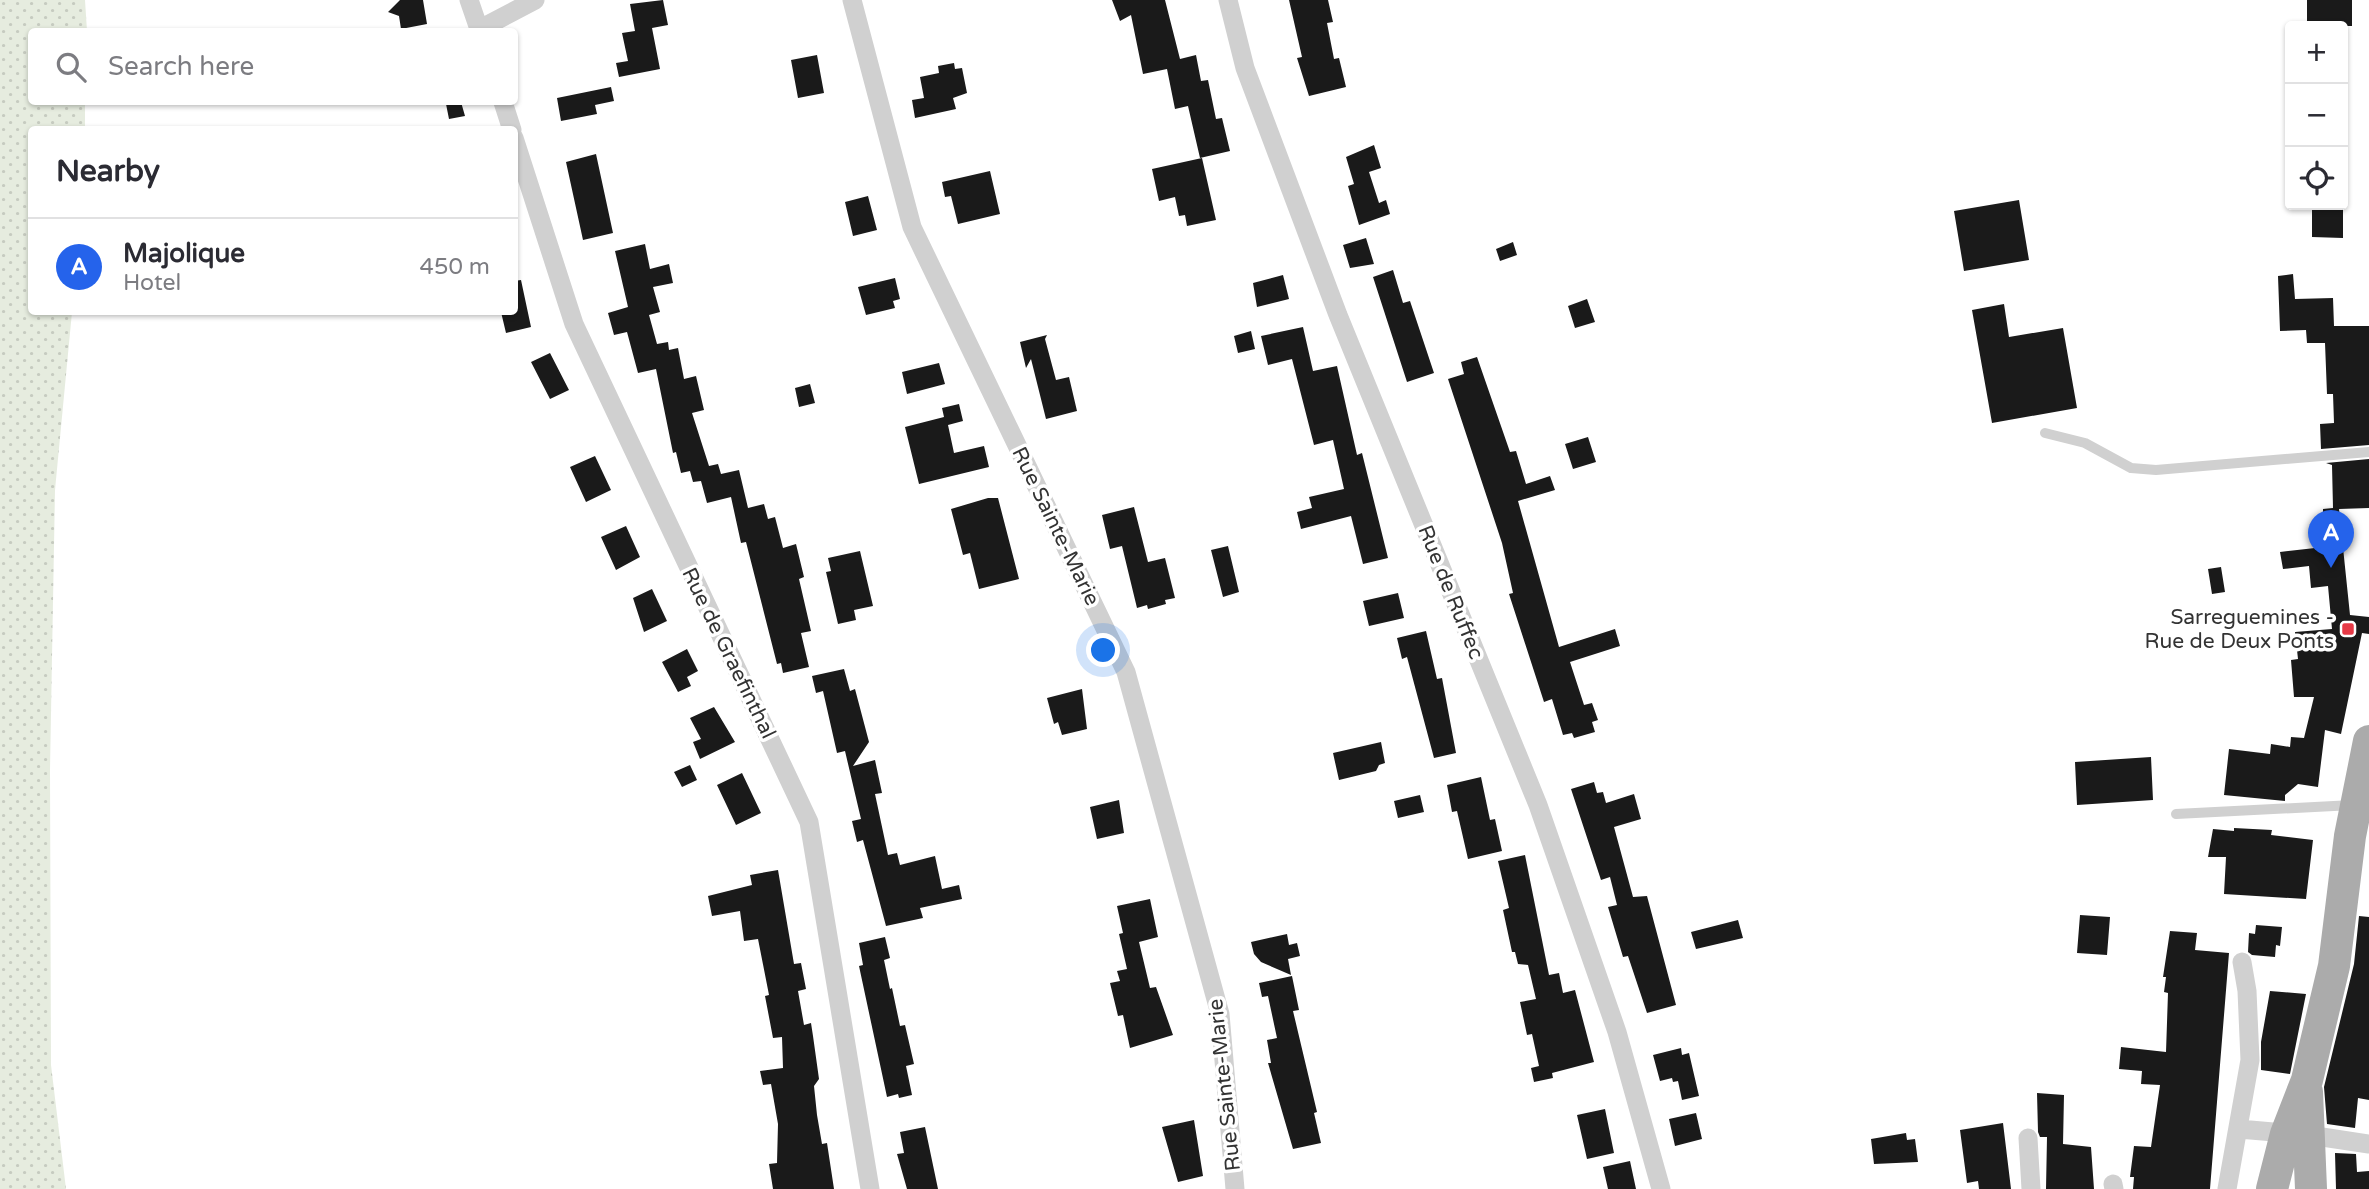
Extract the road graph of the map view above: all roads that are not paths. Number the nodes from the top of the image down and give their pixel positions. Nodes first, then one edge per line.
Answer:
1 (469, 0) edge
2 (535, 0) edge
3 (852, 0) edge
4 (1228, 0) edge
5 (479, 28) edge
6 (484, 28) edge
7 (504, 105) edge
8 (511, 126) edge
9 (518, 150) edge
10 (2045, 433) dead end
11 (2369, 452) edge
12 (2369, 741) edge
13 (2355, 805) junction
14 (2176, 814) dead end
15 (2242, 962) dead end
16 (2239, 1129) junction
17 (2297, 1134) junction
18 (2028, 1138) dead end
19 (2369, 1144) edge
20 (870, 1189) edge
21 (1235, 1189) edge
22 (1661, 1189) edge
23 (2031, 1189) edge
24 (2227, 1189) edge
25 (2272, 1189) edge
26 (2311, 1189) edge

1 - 5 street
2 - 6 street
3 - 21 street, Rue Sainte-Marie
4 - 22 street, Rue de Ruffec
7 - 8 street
9 - 20 street, Rue de Graefinthal
10 - 11 lane
12 - 13 main road
13 - 14 lane
13 - 17 main road
15 - 16 street
16 - 17 street
16 - 24 street
17 - 19 street
17 - 25 main road
17 - 26 main road
18 - 23 street

